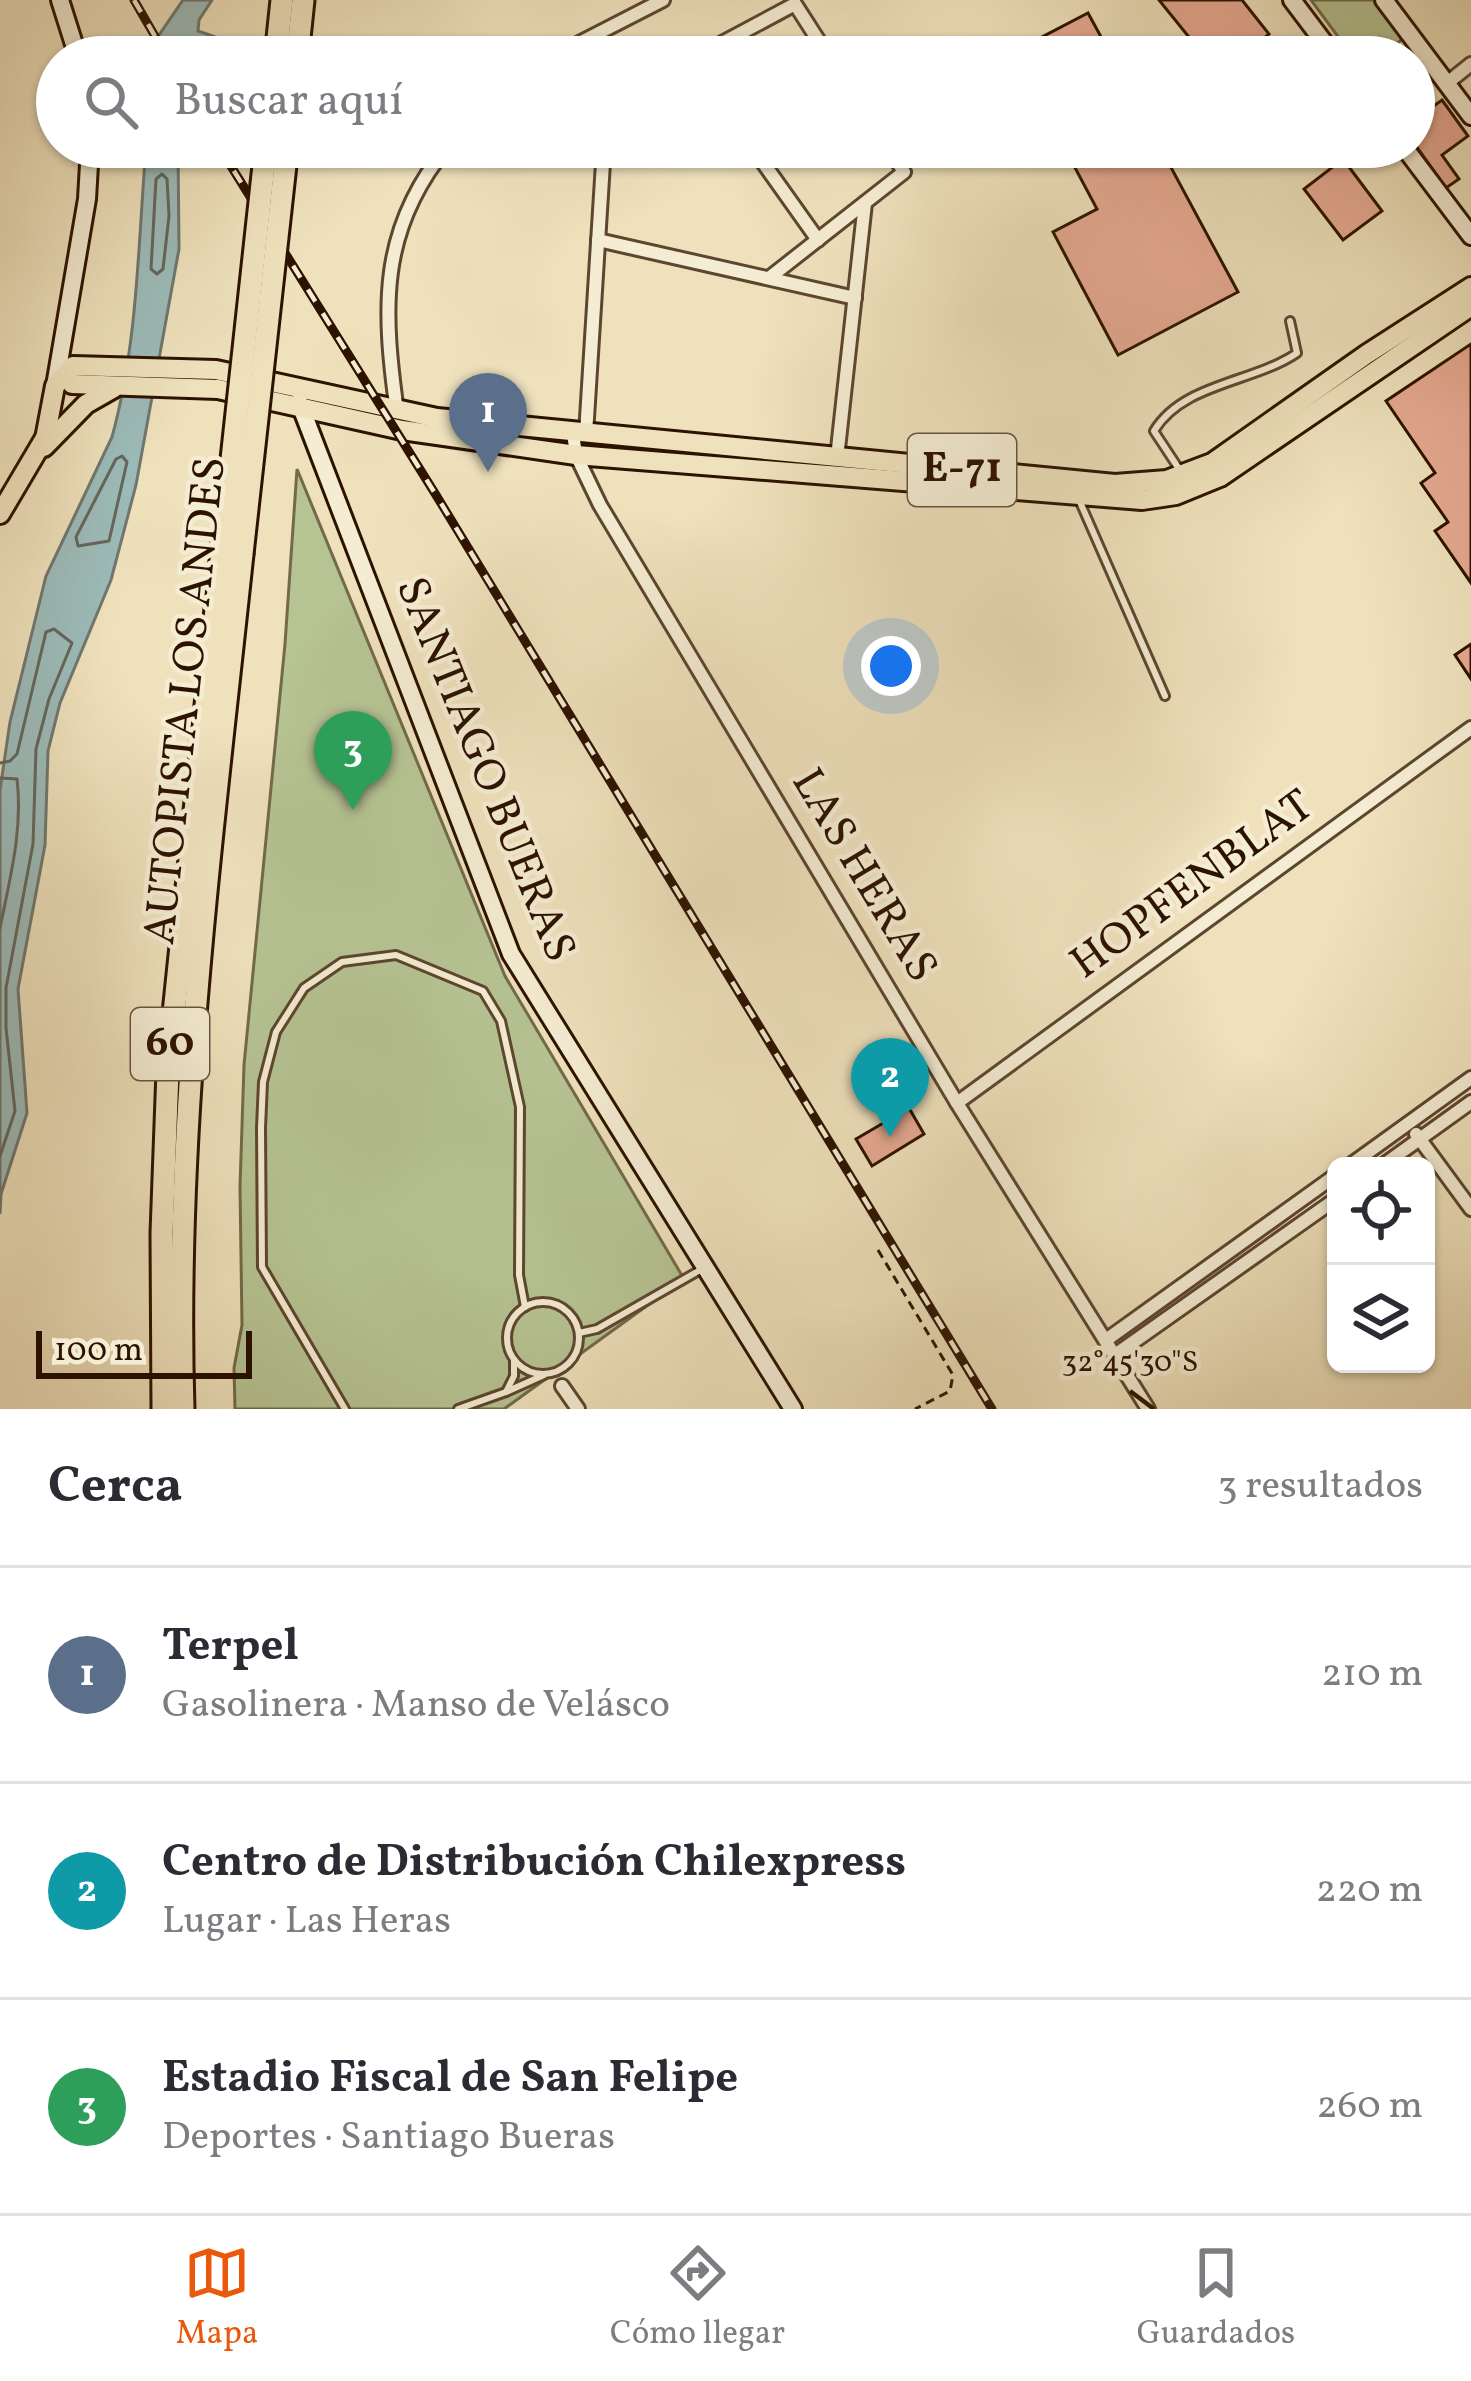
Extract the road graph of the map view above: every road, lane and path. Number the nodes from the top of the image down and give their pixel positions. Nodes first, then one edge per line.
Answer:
1 (60, 0) edge
2 (282, 0) edge
3 (303, 0) edge
4 (663, 0) edge
5 (1292, 0) edge
6 (1384, 0) edge
7 (71, 36) edge
8 (278, 36) edge
9 (299, 36) edge
10 (593, 36) edge
11 (735, 36) edge
12 (816, 36) edge
13 (1319, 36) edge
14 (1411, 36) edge
15 (1471, 64) edge
16 (1435, 69) edge
17 (1446, 84) junction
18 (1471, 116) edge
19 (88, 168) edge
20 (264, 168) edge
21 (284, 168) edge
22 (432, 168) edge
23 (603, 168) edge
24 (767, 168) edge
25 (901, 168) edge
26 (1420, 168) edge
27 (865, 203) junction
28 (1471, 236) edge
29 (598, 240) junction
30 (818, 240) junction
31 (769, 278) junction
32 (1471, 286) edge
33 (855, 298) junction
34 (1471, 306) edge
35 (1290, 321) dead end
36 (65, 374) junction
37 (217, 379) junction
38 (119, 386) junction
39 (291, 388) junction
40 (303, 409) junction
41 (399, 420) junction
42 (579, 433) junction
43 (41, 446) junction
44 (576, 455) junction
45 (837, 458) junction
46 (1184, 476) junction
47 (1078, 496) junction
48 (0, 514) edge
49 (232, 552) junction
50 (1165, 696) dead end
51 (1471, 728) edge
52 (1471, 1078) edge
53 (1471, 1102) edge
54 (957, 1103) junction
55 (1408, 1123) junction
56 (1420, 1139) junction
57 (1361, 1157) edge
58 (1395, 1157) edge
59 (1327, 1181) edge
60 (1327, 1204) edge
61 (1471, 1209) edge
62 (878, 1250) dead end
63 (705, 1268) junction
64 (525, 1307) junction
65 (579, 1333) junction
66 (1106, 1340) junction
67 (1115, 1355) junction
68 (513, 1357) junction
69 (547, 1374) junction
70 (562, 1386) dead end
71 (506, 1392) junction
72 (163, 1409) edge
73 (183, 1409) edge
74 (345, 1409) edge
75 (458, 1409) edge
76 (578, 1409) edge
77 (793, 1409) edge
78 (914, 1409) edge
79 (1148, 1409) edge

1 - 7 street
2 - 8 highway
3 - 9 highway
4 - 10 street
5 - 13 street
6 - 14 street
11 - 12 street
15 - 17 street
16 - 17 street
17 - 18 street
19 - 36 street
20 - 49 highway, AUTOPISTA LOS ANDES / 60, bridge
21 - 49 highway, AUTOPISTA LOS ANDES / 60, bridge
22 - 41 street
23 - 29 street, LAS HERAS
24 - 30 street
25 - 27 street
26 - 28 street
27 - 30 street
27 - 33 street
29 - 31 street
29 - 42 street, LAS HERAS
30 - 31 street
31 - 33 street
32 - 46 main road, E-71
33 - 45 street
34 - 47 main road, E-71
35 - 46 lane
36 - 37 main road
36 - 38 main road
36 - 43 main road
37 - 38 main road
37 - 39 main road, E-71
37 - 40 main road, E-71
38 - 43 main road
39 - 40 street, SANTIAGO BUERAS
39 - 41 main road, E-71
40 - 41 main road, E-71
40 - 63 street, SANTIAGO BUERAS
41 - 42 main road, E-71
41 - 44 main road, E-71
42 - 44 street, LAS HERAS
42 - 45 main road, E-71
43 - 48 main road
44 - 47 main road, E-71
44 - 54 street, LAS HERAS
45 - 46 main road, E-71
47 - 50 lane
49 - 72 highway, AUTOPISTA LOS ANDES / 60
49 - 73 highway, AUTOPISTA LOS ANDES / 60
51 - 54 street, HOPFENBLAT
52 - 55 street
53 - 56 street
54 - 66 street, LAS HERAS
55 - 56 street
55 - 57 street
56 - 58 street
56 - 61 street
59 - 66 street
60 - 67 street
62 - 78 path
63 - 65 lane
63 - 77 street, SANTIAGO BUERAS
64 - 65 lane
64 - 68 lane
64 - 74 lane
65 - 69 lane
66 - 67 street, LAS HERAS
67 - 79 street, LAS HERAS
68 - 69 lane
68 - 71 lane
69 - 71 lane
70 - 76 street
71 - 75 lane

